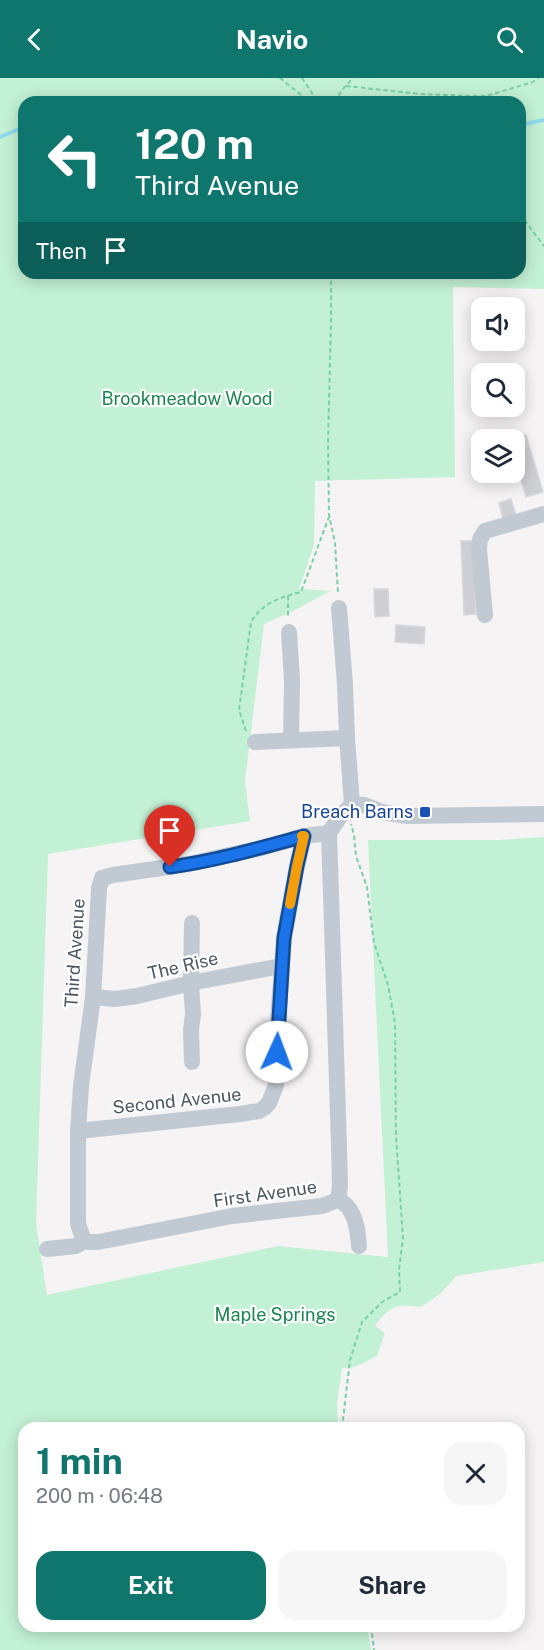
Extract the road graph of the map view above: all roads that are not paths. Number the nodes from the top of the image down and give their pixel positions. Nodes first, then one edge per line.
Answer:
1 (544, 514) edge
2 (339, 608) road end
3 (485, 615) dead end
4 (289, 624) road end
5 (347, 738) junction
6 (291, 740) junction
7 (255, 742) road end
8 (352, 804) junction
9 (544, 814) edge
10 (329, 833) junction
11 (304, 836) junction
12 (192, 923) dead end
13 (281, 966) junction
14 (191, 983) junction
15 (93, 997) junction
16 (192, 1062) dead end
17 (78, 1131) junction
18 (338, 1200) junction
19 (84, 1241) junction
20 (359, 1246) dead end
21 (47, 1249) dead end

1 - 3 street
2 - 5 street
4 - 6 street
5 - 6 street
5 - 8 street
6 - 7 street
8 - 9 street
8 - 10 street
10 - 11 street
10 - 18 street, First Avenue
11 - 13 street, Second Avenue
11 - 15 street, Third Avenue
12 - 14 street
13 - 14 street, The Rise
13 - 17 street, Second Avenue
14 - 15 street, The Rise
14 - 16 street
15 - 17 street, Third Avenue
17 - 19 street
18 - 19 street, First Avenue
18 - 20 street
19 - 21 street, First Avenue

